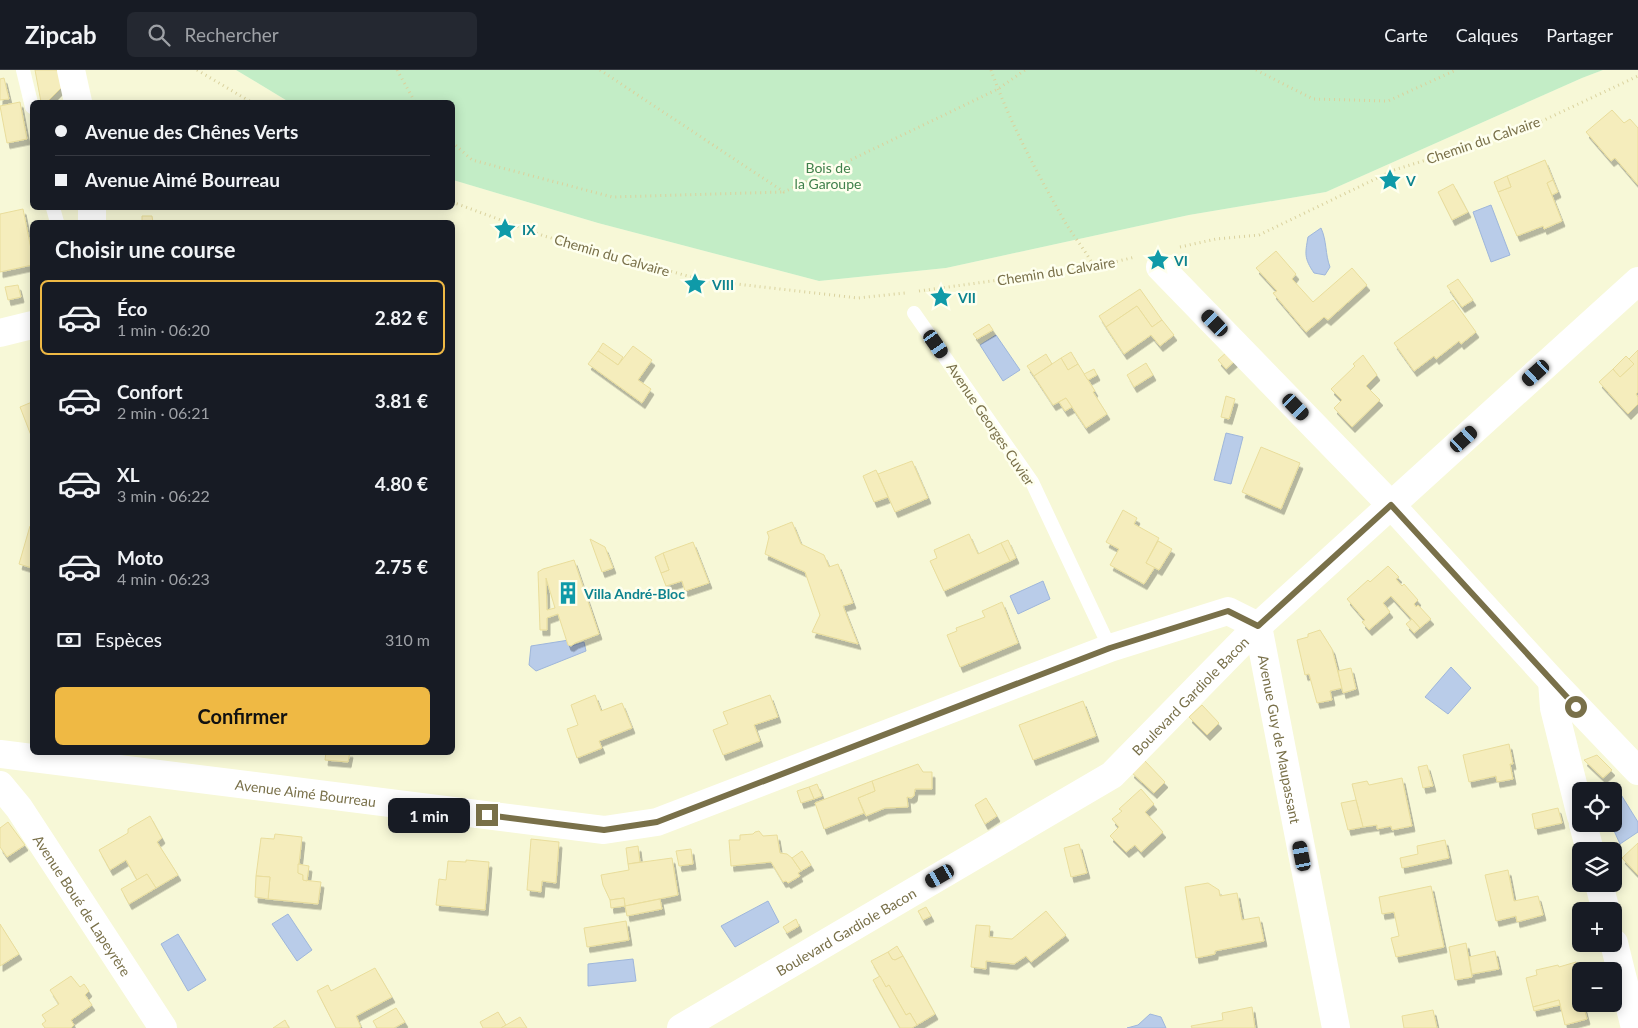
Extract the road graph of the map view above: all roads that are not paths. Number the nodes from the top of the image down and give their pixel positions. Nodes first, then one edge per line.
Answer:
1 (23, 70) edge
2 (71, 70) edge
3 (30, 100) edge
4 (78, 100) edge
5 (1160, 257) road end
6 (1638, 281) edge
7 (914, 313) dead end
8 (30, 326) edge
9 (0, 333) edge
10 (1391, 505) junction
11 (1258, 626) junction
12 (1110, 648) junction
13 (1552, 681) junction
14 (0, 754) edge
15 (1638, 770) edge
16 (1572, 782) edge
17 (0, 785) edge
18 (1616, 952) edge
19 (163, 1028) edge
20 (681, 1028) edge
21 (1336, 1028) edge
22 (1636, 1028) edge

1 - 3 lane
2 - 4 street
5 - 10 street
6 - 10 street, Boulevard Gardiole Bacon
7 - 12 lane, Avenue Georges Cuvier
8 - 9 street
10 - 11 street, Boulevard Gardiole Bacon
10 - 13 street
11 - 12 street, Avenue Aimé Bourreau
11 - 20 street, Boulevard Gardiole Bacon
11 - 21 street, Avenue Guy de Maupassant
12 - 14 street, Avenue Aimé Bourreau
13 - 15 street
13 - 16 street
17 - 19 street, Avenue Boué de Lapeyrère
18 - 22 street

